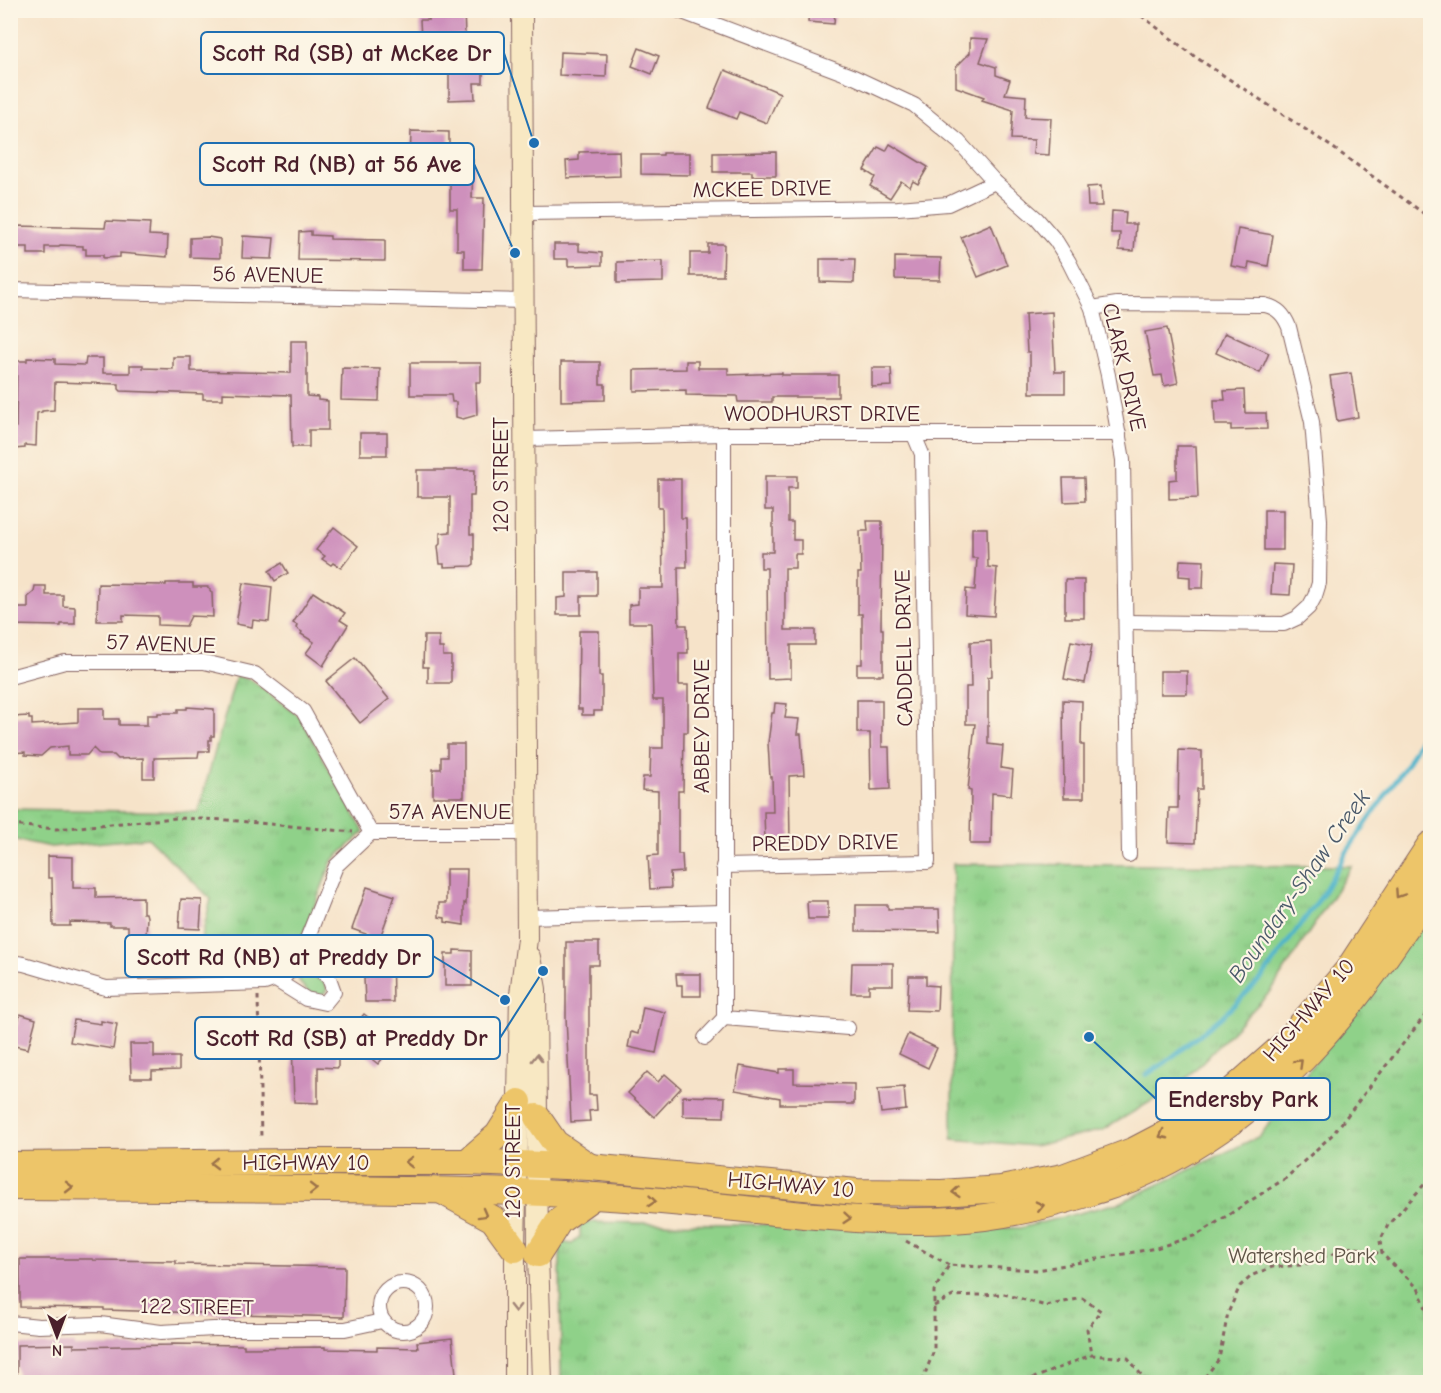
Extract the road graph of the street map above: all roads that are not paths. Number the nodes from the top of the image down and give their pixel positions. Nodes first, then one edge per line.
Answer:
1 (522, 10) edge
2 (677, 10) edge
3 (994, 182) junction
4 (524, 213) junction
5 (10, 290) edge
6 (525, 301) junction
7 (1092, 308) junction
8 (1119, 434) junction
9 (724, 435) junction
10 (914, 435) junction
11 (525, 439) junction
12 (1126, 622) junction
13 (10, 677) edge
14 (526, 832) junction
15 (371, 833) junction
16 (1431, 845) edge
17 (1129, 855) dead end
18 (928, 862) joint
19 (723, 866) junction
20 (1431, 891) edge
21 (723, 912) junction
22 (526, 916) junction
23 (302, 952) junction
24 (10, 962) edge
25 (274, 979) junction
26 (724, 1018) junction
27 (848, 1028) dead end
28 (705, 1038) dead end
29 (528, 1109) junction
30 (467, 1162) junction
31 (10, 1165) edge
32 (527, 1165) junction
33 (590, 1167) junction
34 (10, 1187) edge
35 (442, 1191) junction
36 (527, 1193) junction
37 (594, 1196) junction
38 (526, 1252) junction
39 (382, 1321) dead end
40 (10, 1323) edge
41 (515, 1383) edge
42 (542, 1383) edge

1 - 4 street, 120 STREET
2 - 3 street, CLARK DRIVE
3 - 4 street, MCKEE DRIVE
3 - 7 street, CLARK DRIVE
4 - 6 street, 120 STREET
5 - 6 street, 56 AVENUE
6 - 11 street, 120 STREET
7 - 8 street, CLARK DRIVE
7 - 12 street
8 - 10 street, WOODHURST DRIVE
8 - 12 street, CLARK DRIVE
9 - 10 street, WOODHURST DRIVE
9 - 11 street, WOODHURST DRIVE
9 - 19 street, ABBEY DRIVE
10 - 18 street, CADDELL DRIVE
11 - 14 street, 120 STREET
12 - 17 street, CLARK DRIVE
13 - 15 street, 57 AVENUE
14 - 15 street, 57A AVENUE
14 - 22 street, 120 STREET
15 - 23 street, 57A AVENUE
16 -> 33 highway, HIGHWAY 10
18 - 19 street, PREDDY DRIVE
19 - 21 street, ABBEY DRIVE
37 -> 20 highway, HIGHWAY 10
21 - 22 street
21 - 26 street, ABBEY DRIVE
22 - 29 street, 120 STREET
23 - 25 street, 57A AVENUE
23 - 25 street
24 - 25 street, 57A AVENUE
26 - 27 street
26 - 28 street
29 - 30 highway
29 - 32 street, 120 STREET
29 - 33 highway
30 -> 31 highway, HIGHWAY 10
30 - 32 highway, HIGHWAY 10
32 - 33 highway, HIGHWAY 10
32 - 36 street, 120 STREET
34 -> 35 highway, HIGHWAY 10
35 - 36 highway, HIGHWAY 10
35 -> 38 highway
36 - 37 highway, HIGHWAY 10
36 - 38 street, 120 STREET
37 - 38 highway
38 -> 41 street, 120 STREET
38 - 42 street, 120 STREET
39 - 40 street, 122 STREET

